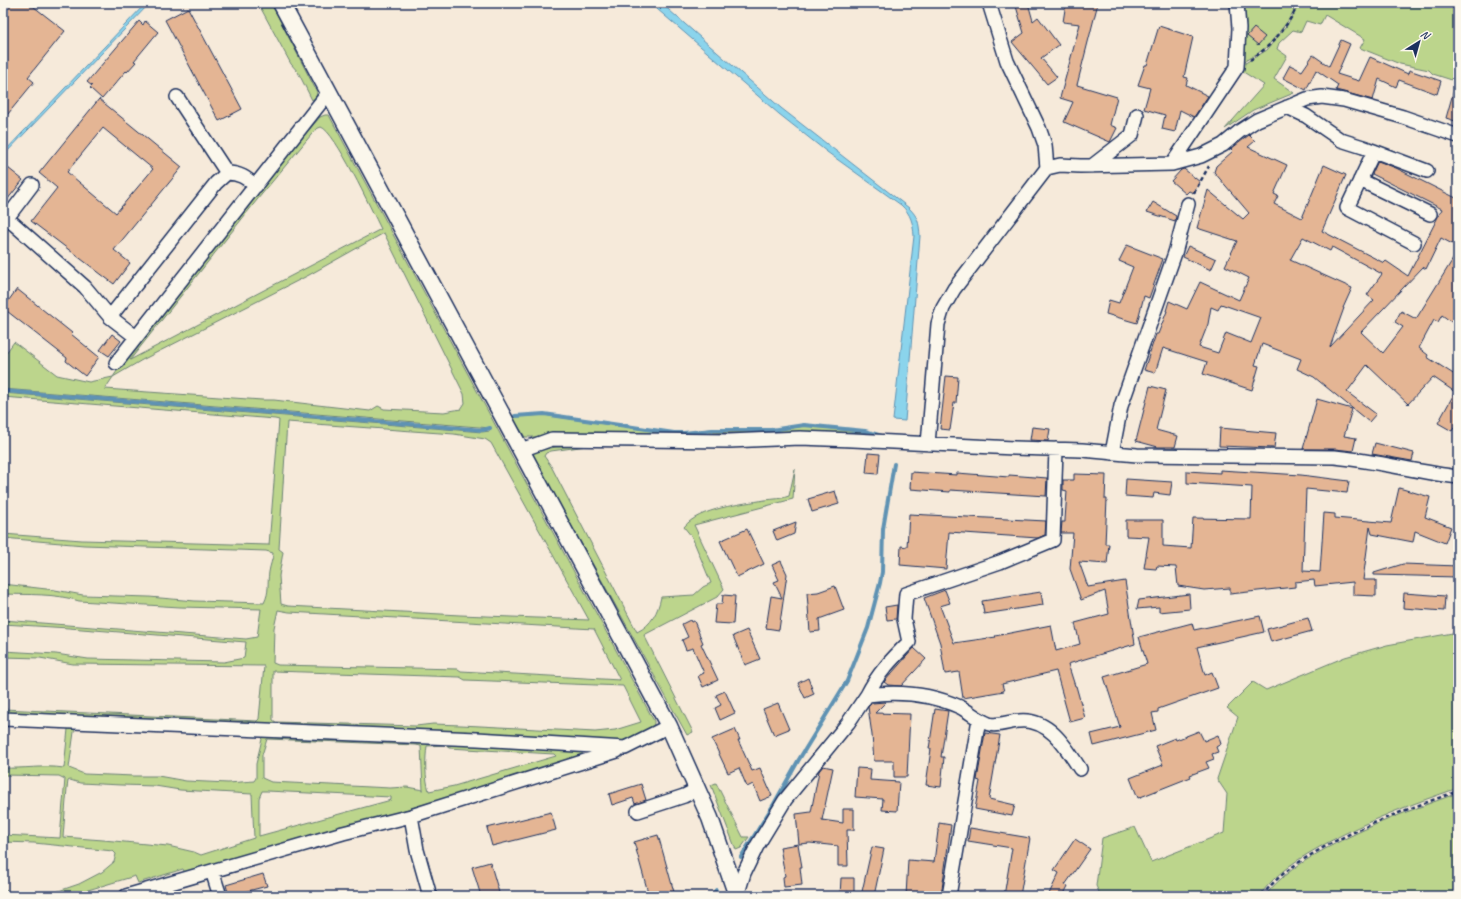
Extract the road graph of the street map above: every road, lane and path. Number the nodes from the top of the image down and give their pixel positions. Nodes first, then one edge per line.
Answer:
1 (281, 3) edge
2 (989, 3) edge
3 (1237, 3) edge
4 (1299, 3) edge
5 (1237, 67) junction
6 (329, 92) junction
7 (177, 97) dead end
8 (1287, 107) junction
9 (1137, 115) dead end
10 (1458, 136) edge
11 (1374, 151) junction
12 (1172, 164) junction
13 (1210, 164) dead end
14 (1092, 166) junction
15 (1047, 168) junction
16 (1427, 171) dead end
17 (227, 173) junction
18 (1360, 180) junction
19 (32, 184) dead end
20 (256, 186) junction
21 (1188, 204) joint
22 (1430, 214) dead end
23 (1414, 244) dead end
24 (110, 317) junction
25 (136, 337) junction
26 (116, 363) dead end
27 (928, 444) junction
28 (1056, 449) junction
29 (521, 450) junction
30 (1112, 453) junction
31 (1458, 477) edge
32 (867, 695) junction
33 (3, 719) edge
34 (979, 719) junction
35 (669, 726) junction
36 (625, 748) junction
37 (1080, 769) dead end
38 (698, 789) junction
39 (1458, 791) edge
40 (638, 811) dead end
41 (411, 816) junction
42 (212, 872) junction
43 (126, 896) edge
44 (220, 896) edge
45 (430, 896) edge
46 (737, 896) edge
47 (949, 896) edge
48 (1262, 896) edge

1 - 6 main road
2 - 15 street
3 - 5 street
4 - 5 path
5 - 12 street
6 - 20 street
6 - 29 main road
7 - 17 street
8 - 10 street
8 - 11 street
8 - 12 street
9 - 14 street
11 - 16 street
11 - 18 street
12 - 14 street
13 - 21 path
14 - 15 street
15 - 27 street
17 - 20 street
17 - 24 street
18 - 22 street
18 - 23 street
19 - 24 street
20 - 25 street
21 - 30 street
24 - 25 street
25 - 26 street
27 - 28 street
27 - 29 street
28 - 30 street
28 - 32 street
29 - 35 main road
30 - 31 street
32 - 34 street
32 - 46 street
33 - 36 street
34 - 37 street
34 - 47 street
35 - 36 street
35 - 38 main road
36 - 41 street
38 - 40 street
38 - 46 main road
39 - 48 path
41 - 42 street
41 - 45 street
42 - 43 street
42 - 44 street

